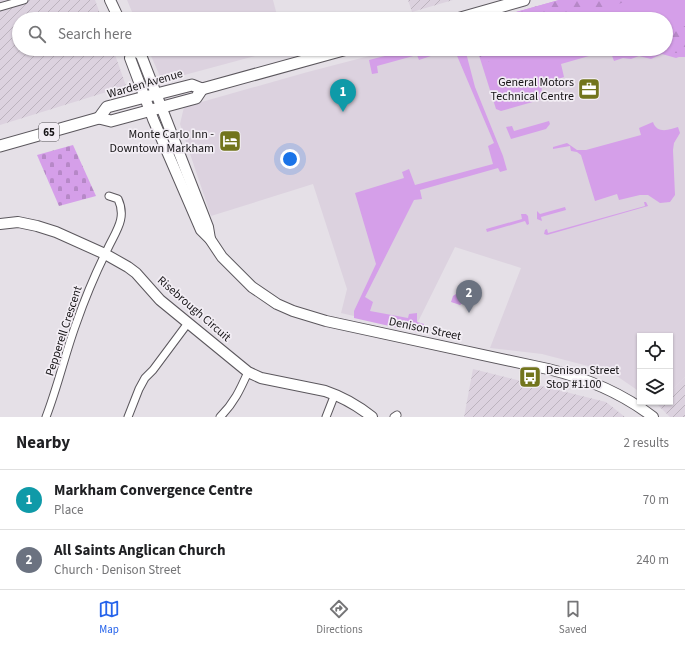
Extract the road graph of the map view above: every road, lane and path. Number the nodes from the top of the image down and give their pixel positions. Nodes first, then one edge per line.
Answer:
1 (24, 0) edge
2 (110, 0) edge
3 (524, 0) edge
4 (0, 7) edge
5 (116, 12) edge
6 (482, 12) edge
7 (322, 56) edge
8 (202, 89) junction
9 (150, 95) junction
10 (161, 107) junction
11 (150, 111) junction
12 (99, 118) junction
13 (0, 146) edge
14 (109, 196) dead end
15 (0, 224) edge
16 (210, 239) junction
17 (105, 254) junction
18 (188, 323) junction
19 (248, 372) junction
20 (335, 394) junction
21 (46, 417) edge
22 (128, 417) edge
23 (220, 417) edge
24 (326, 417) edge
25 (372, 417) edge
26 (653, 417) edge

1 - 4 street
2 - 5 main road
3 - 6 main road
7 - 8 main road, Warden Avenue / 65
8 - 9 main road, Warden Avenue / 65
8 - 10 main road, Warden Avenue / 65
9 - 10 main road, Denison Street
9 - 11 main road, Denison Street
9 - 12 main road, Warden Avenue / 65
10 - 11 main road, Warden Avenue / 65
10 - 16 main road, Denison Street
11 - 12 main road, Warden Avenue / 65
11 - 16 main road, Denison Street
12 - 13 main road, Warden Avenue / 65
14 - 17 street, Pepperell Crescent
15 - 17 main road, Risebrough Circuit
16 - 26 main road, Denison Street
17 - 18 main road, Risebrough Circuit
17 - 21 street, Pepperell Crescent
18 - 19 main road, Risebrough Circuit
18 - 22 street
19 - 20 main road, Risebrough Circuit
19 - 23 street
20 - 24 street
20 - 25 main road, Risebrough Circuit

